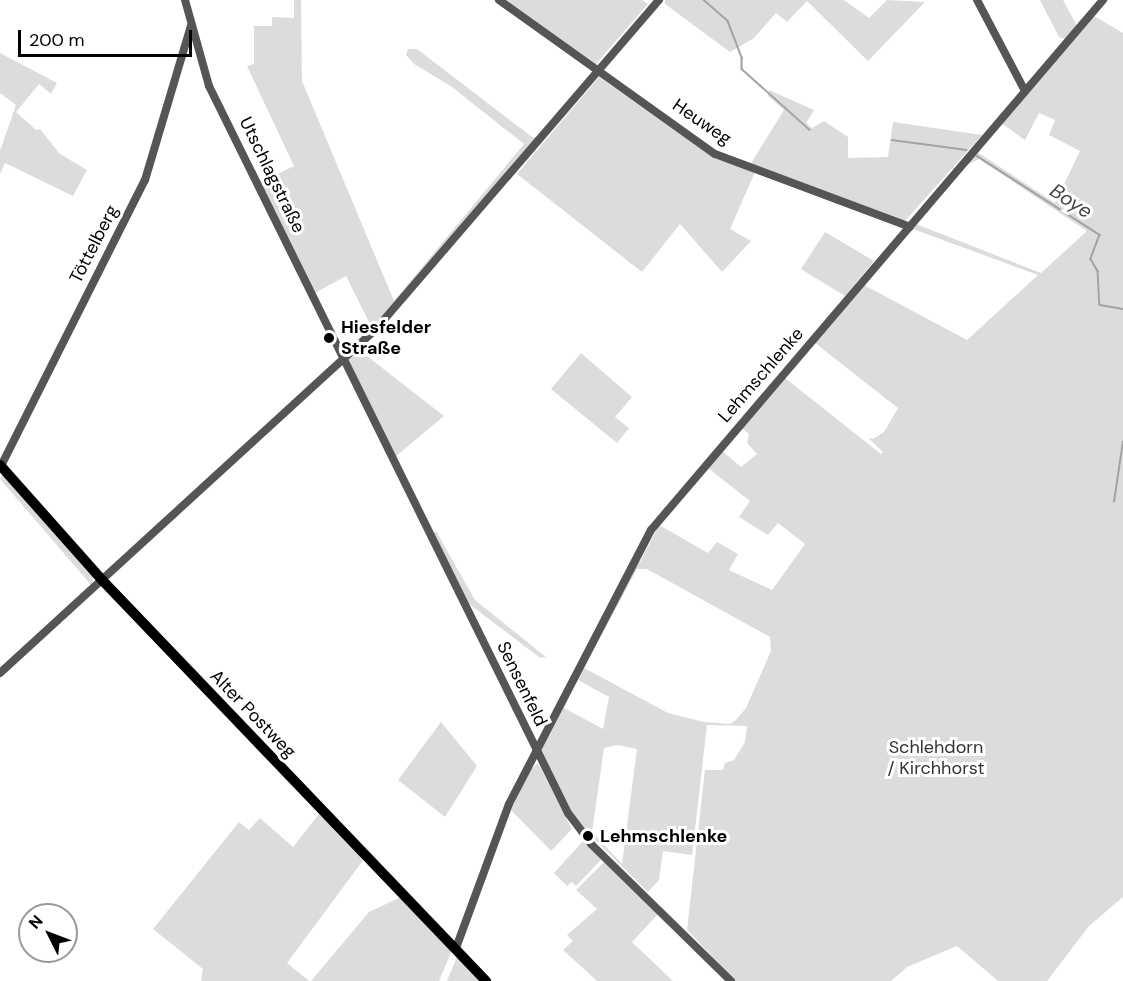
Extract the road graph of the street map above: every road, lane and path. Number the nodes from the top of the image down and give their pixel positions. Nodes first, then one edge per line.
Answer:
1 (185, 0) edge
2 (499, 0) edge
3 (659, 0) edge
4 (977, 0) edge
5 (1103, 0) edge
6 (191, 25) junction
7 (597, 72) junction
8 (1025, 91) junction
9 (910, 227) junction
10 (343, 359) junction
11 (0, 466) edge
12 (103, 581) junction
13 (0, 673) edge
14 (537, 751) junction
15 (456, 948) junction
16 (486, 981) edge
17 (731, 981) edge

1 - 6 street, Utschlagstraße
2 - 7 street, Heuweg
3 - 7 street
4 - 8 street
5 - 8 street, Lehmschlenke
6 - 10 street, Utschlagstraße
6 - 11 street, Töttelberg
7 - 9 street, Heuweg
7 - 10 street
8 - 9 street, Lehmschlenke
9 - 14 street, Lehmschlenke
10 - 12 street
10 - 14 street, Sensenfeld
11 - 12 main road, Alter Postweg
12 - 13 street
12 - 15 main road, Alter Postweg
14 - 15 street, Lehmschlenke
14 - 17 street, Sensenfeld
15 - 16 main road, Alter Postweg

